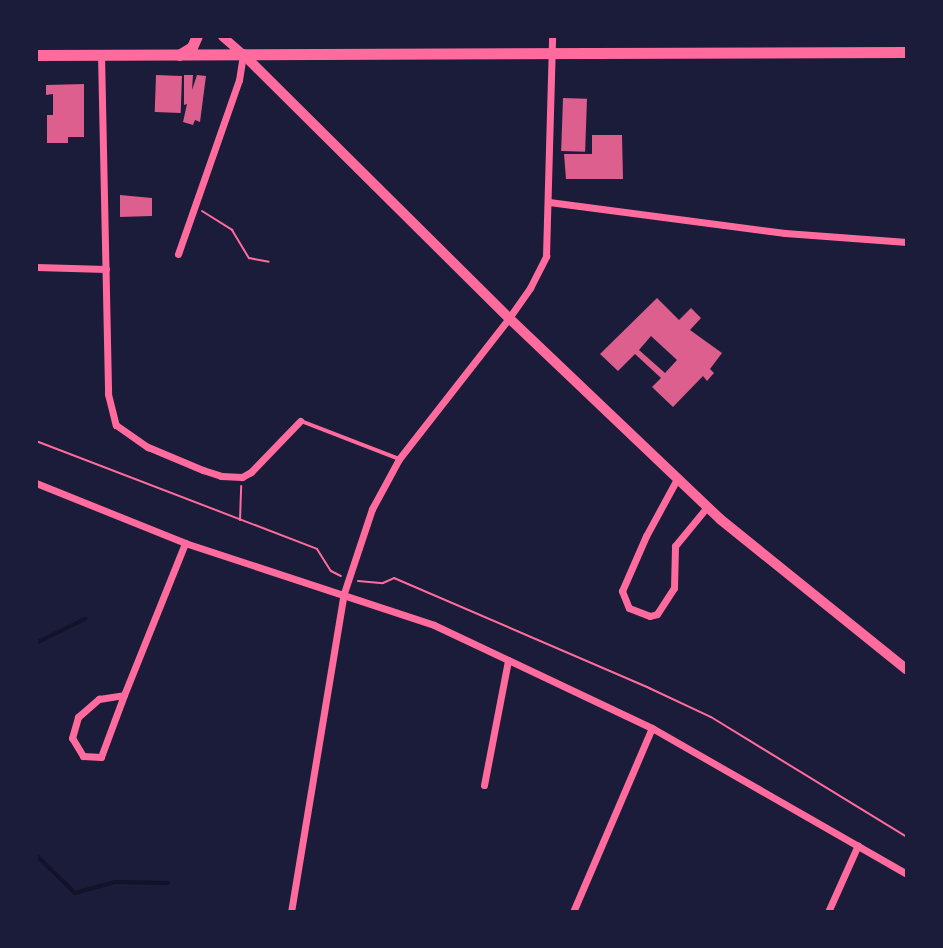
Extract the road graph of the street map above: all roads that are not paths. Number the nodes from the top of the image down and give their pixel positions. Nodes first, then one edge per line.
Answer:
1 (197, 36) edge
2 (222, 36) edge
3 (552, 36) edge
4 (907, 52) edge
5 (101, 54) junction
6 (243, 54) junction
7 (552, 54) junction
8 (36, 55) edge
9 (179, 55) junction
10 (549, 202) junction
11 (907, 242) edge
12 (178, 254) dead end
13 (36, 267) edge
14 (106, 269) junction
15 (509, 318) junction
16 (300, 421) joint
17 (399, 459) junction
18 (677, 479) junction
19 (36, 483) edge
20 (707, 507) junction
21 (185, 543) junction
22 (344, 593) junction
23 (508, 660) junction
24 (907, 670) edge
25 (124, 695) junction
26 (652, 728) junction
27 (484, 785) dead end
28 (858, 845) junction
29 (907, 874) edge
30 (291, 912) edge
31 (573, 912) edge
32 (828, 912) edge

1 - 9 main road
2 - 6 street
3 - 7 street
4 - 7 main road
5 - 8 main road
5 - 9 main road
5 - 14 street
6 - 7 main road
6 - 9 main road
6 - 12 street
6 - 15 main road
7 - 10 street
10 - 11 street
10 - 15 street
13 - 14 street
14 - 16 street
15 - 17 street
15 - 18 main road
16 - 17 lane
17 - 22 street
18 - 20 main road
18 - 20 street
19 - 21 street
20 - 24 main road
21 - 22 street
21 - 25 street
22 - 23 street
22 - 30 street
23 - 26 street
23 - 27 street
25 - 25 street
26 - 28 street
26 - 31 street
28 - 29 street
28 - 32 street

